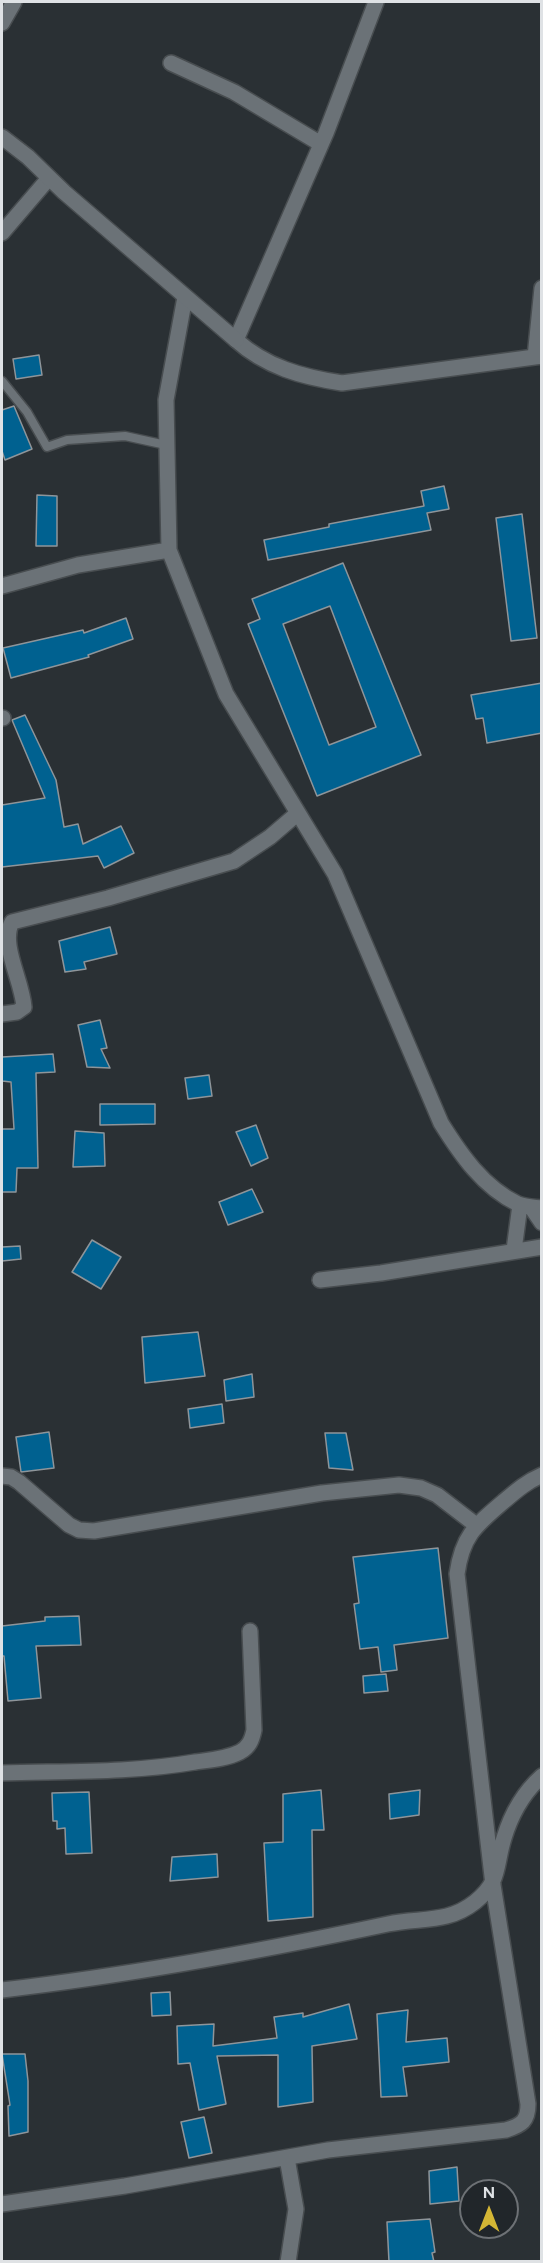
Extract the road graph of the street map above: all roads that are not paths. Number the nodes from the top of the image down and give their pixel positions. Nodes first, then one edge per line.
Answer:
1 (14, 2) edge
2 (376, 2) edge
3 (2, 23) edge
4 (171, 63) dead end
5 (2, 137) edge
6 (321, 144) junction
7 (49, 178) junction
8 (2, 232) edge
9 (542, 288) edge
10 (185, 297) junction
11 (236, 340) junction
12 (538, 356) edge
13 (2, 381) edge
14 (166, 445) junction
15 (169, 550) junction
16 (2, 586) edge
17 (298, 813) junction
18 (2, 1014) edge
19 (531, 1207) edge
20 (542, 1223) edge
21 (542, 1246) edge
22 (514, 1250) junction
23 (320, 1280) dead end
24 (542, 1475) edge
25 (2, 1476) edge
26 (476, 1525) junction
27 (250, 1631) dead end
28 (2, 1773) edge
29 (542, 1776) edge
30 (493, 1885) junction
31 (2, 1990) edge
32 (287, 2158) junction
33 (2, 2204) edge
34 (288, 2262) edge

1 - 3 street
2 - 6 street
4 - 6 street
5 - 7 street
6 - 11 street
7 - 8 street
7 - 10 street
9 - 12 street
10 - 11 street
10 - 14 street
11 - 12 street
13 - 14 lane
14 - 15 street
15 - 16 street
15 - 17 street
17 - 18 street
17 - 19 street
19 - 20 street
19 - 22 street
21 - 22 street
22 - 23 street
24 - 26 street
25 - 26 street
26 - 30 street
27 - 28 street
29 - 30 street
30 - 31 street
30 - 32 street
32 - 33 street
32 - 34 street

